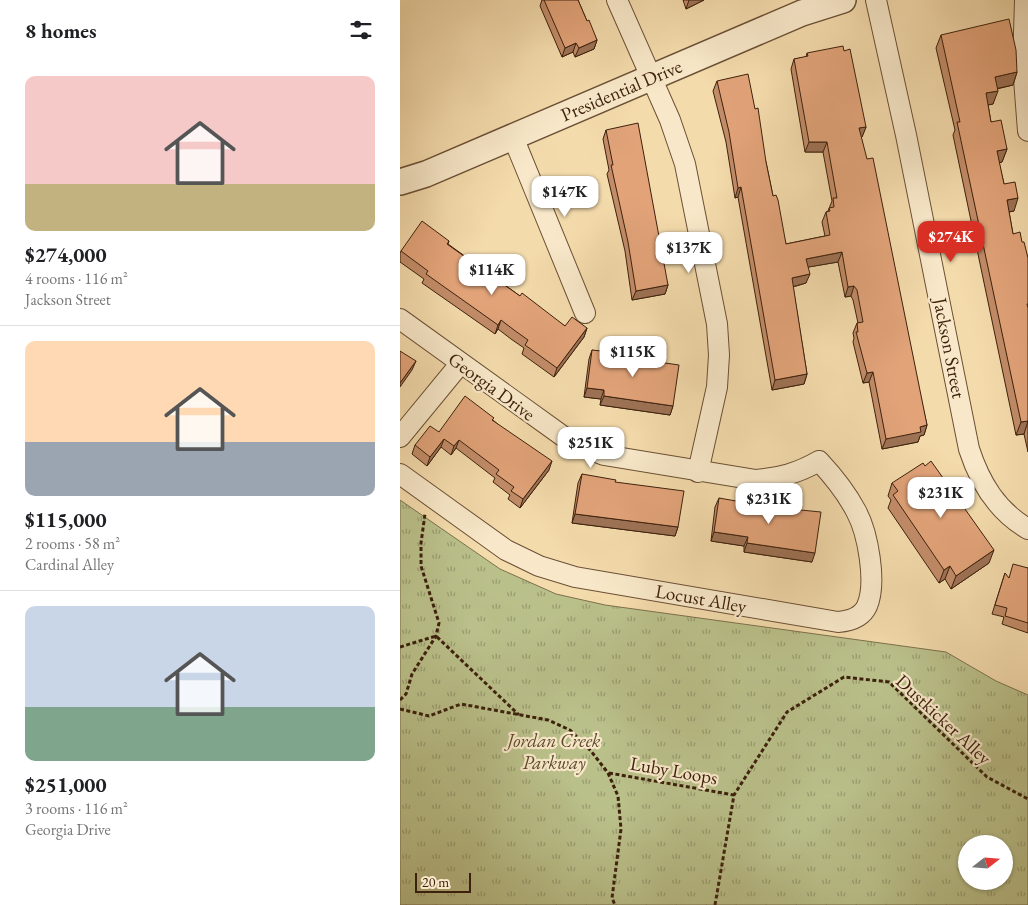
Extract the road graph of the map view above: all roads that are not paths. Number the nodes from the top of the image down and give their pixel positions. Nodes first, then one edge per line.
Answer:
1 (617, 0) edge
2 (843, 0) edge
3 (876, 0) edge
4 (1025, 0) edge
5 (651, 78) junction
6 (1028, 131) edge
7 (513, 137) junction
8 (400, 182) edge
9 (585, 313) dead end
10 (400, 319) edge
11 (460, 364) junction
12 (400, 437) edge
13 (820, 461) joint
14 (698, 472) junction
15 (400, 474) edge
16 (1028, 529) edge

1 - 5 street
2 - 5 street, Presidential Drive
3 - 16 street, Jackson Street
4 - 6 street
5 - 7 street, Presidential Drive
5 - 14 street
7 - 8 street, Presidential Drive
7 - 9 street
10 - 11 street, Georgia Drive
11 - 12 street
11 - 14 street, Georgia Drive
13 - 14 street, Georgia Drive
13 - 15 street, Locust Alley

